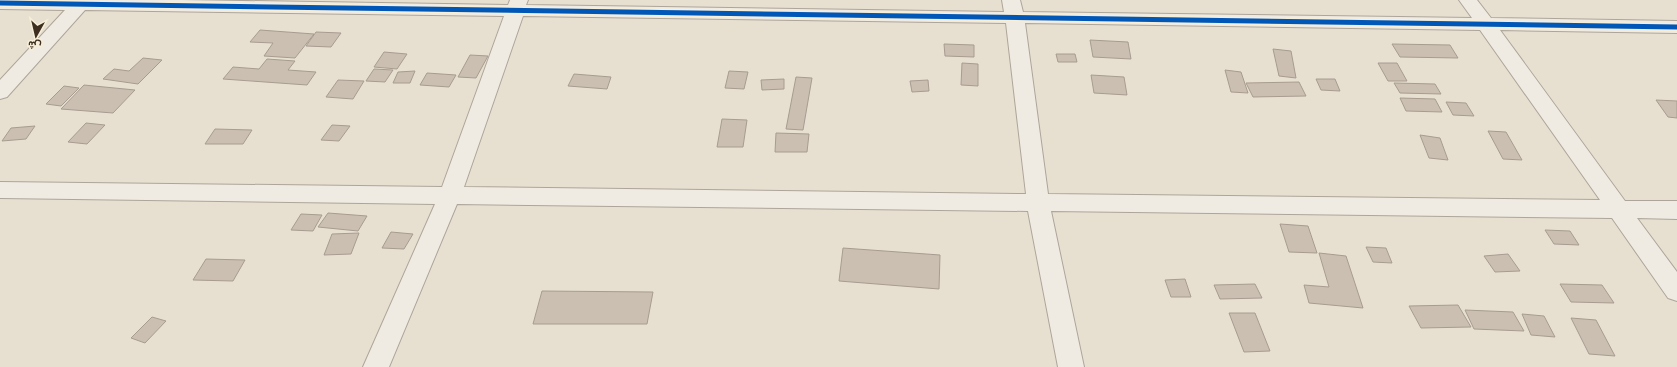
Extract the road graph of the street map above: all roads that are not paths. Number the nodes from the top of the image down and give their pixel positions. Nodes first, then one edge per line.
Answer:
1 (1468, 0) edge
2 (82, 2) edge
3 (0, 3) edge
4 (517, 6) edge
5 (1013, 9) edge
6 (1486, 25) junction
7 (1677, 27) edge
8 (0, 92) edge
9 (0, 190) edge
10 (450, 195) junction
11 (1038, 203) junction
12 (1677, 210) edge
13 (1620, 211) junction
14 (1677, 291) edge
15 (376, 367) edge
16 (1071, 367) edge

1 - 6 street
2 - 3 street
2 - 4 street
2 - 8 street
4 - 5 street
4 - 10 street
5 - 6 street
5 - 11 street
6 - 7 street
6 - 13 street
9 - 10 street
10 - 11 street
10 - 15 street
11 - 13 street
11 - 16 street
12 - 13 street
13 - 14 street

